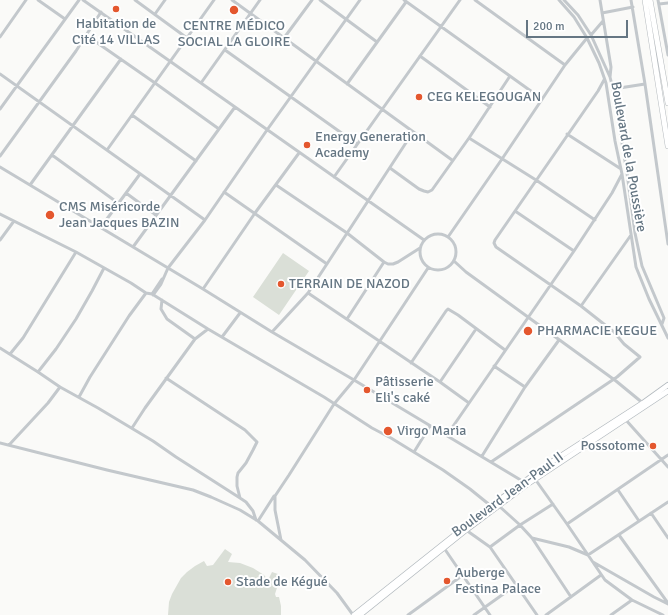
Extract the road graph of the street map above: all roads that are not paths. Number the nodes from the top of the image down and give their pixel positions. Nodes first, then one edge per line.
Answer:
1 (26, 0) edge
2 (38, 0) edge
3 (79, 0) edge
4 (83, 0) edge
5 (135, 0) edge
6 (165, 0) edge
7 (214, 0) edge
8 (232, 0) edge
9 (260, 0) edge
10 (312, 0) edge
11 (320, 0) edge
12 (360, 0) edge
13 (460, 0) edge
14 (475, 0) edge
15 (559, 0) edge
16 (564, 0) edge
17 (600, 0) edge
18 (632, 0) edge
19 (645, 0) edge
20 (650, 0) edge
21 (658, 0) edge
22 (405, 1) edge
23 (668, 3) edge
24 (659, 4) junction
25 (633, 7) junction
26 (101, 12) junction
27 (602, 13) junction
28 (155, 14) junction
29 (251, 14) junction
30 (65, 19) junction
31 (346, 19) junction
32 (603, 21) junction
33 (441, 27) junction
34 (86, 35) junction
35 (590, 35) junction
36 (0, 37) edge
37 (187, 38) junction
38 (284, 38) junction
39 (587, 38) junction
40 (377, 42) junction
41 (225, 50) junction
42 (668, 55) edge
43 (420, 56) junction
44 (121, 59) junction
45 (170, 61) junction
46 (316, 61) junction
47 (565, 65) junction
48 (0, 74) edge
49 (510, 76) junction
50 (610, 77) junction
51 (604, 80) junction
52 (155, 83) junction
53 (202, 84) junction
54 (347, 84) junction
55 (645, 84) junction
56 (17, 86) junction
57 (613, 89) junction
58 (291, 96) junction
59 (542, 99) junction
60 (39, 101) junction
61 (668, 103) edge
62 (235, 107) junction
63 (490, 107) junction
64 (0, 109) edge
65 (382, 109) junction
66 (132, 115) junction
67 (73, 125) junction
68 (219, 129) junction
69 (267, 130) junction
70 (413, 132) junction
71 (567, 134) junction
72 (470, 138) junction
73 (357, 144) junction
74 (668, 146) edge
75 (107, 150) junction
76 (299, 152) junction
77 (52, 155) junction
78 (0, 156) edge
79 (502, 159) junction
80 (452, 160) junction
81 (196, 161) junction
82 (0, 167) edge
83 (390, 168) junction
84 (621, 169) junction
85 (627, 173) junction
86 (140, 174) junction
87 (622, 174) junction
88 (334, 177) junction
89 (536, 180) junction
90 (30, 185) junction
91 (276, 185) junction
92 (224, 192) junction
93 (126, 193) junction
94 (171, 195) junction
95 (368, 201) junction
96 (118, 203) junction
97 (515, 211) junction
98 (255, 213) junction
99 (0, 214) edge
100 (156, 215) junction
101 (205, 220) junction
102 (595, 220) junction
103 (14, 221) junction
104 (101, 227) junction
105 (347, 234) junction
106 (631, 235) junction
107 (448, 237) junction
108 (0, 240) edge
109 (424, 240) junction
110 (668, 244) edge
111 (133, 247) junction
112 (420, 248) junction
113 (574, 251) junction
114 (76, 252) junction
115 (454, 261) junction
116 (384, 262) junction
117 (327, 264) junction
118 (104, 268) junction
119 (168, 268) junction
120 (428, 268) junction
121 (550, 285) junction
122 (203, 289) junction
123 (146, 293) junction
124 (308, 293) junction
125 (153, 294) junction
126 (162, 300) junction
127 (581, 306) junction
128 (240, 313) junction
129 (529, 318) junction
130 (347, 319) junction
131 (662, 324) junction
132 (476, 328) junction
133 (208, 329) junction
134 (272, 332) junction
135 (222, 338) junction
136 (668, 338) edge
137 (195, 339) junction
138 (559, 340) junction
139 (379, 341) junction
140 (0, 348) edge
141 (505, 350) junction
142 (10, 354) junction
143 (411, 363) junction
144 (494, 366) junction
145 (38, 372) junction
146 (166, 378) junction
147 (613, 379) junction
148 (354, 380) junction
149 (440, 382) junction
150 (668, 385) edge
151 (60, 387) junction
152 (525, 387) junction
153 (668, 391) edge
154 (79, 397) junction
155 (469, 403) junction
156 (334, 404) junction
157 (644, 404) junction
158 (625, 419) junction
159 (430, 426) junction
160 (132, 428) junction
161 (446, 435) junction
162 (0, 443) edge
163 (9, 445) junction
164 (414, 452) junction
165 (668, 455) edge
166 (482, 456) junction
167 (661, 460) junction
168 (491, 462) junction
169 (668, 467) edge
170 (535, 479) junction
171 (525, 483) junction
172 (618, 490) junction
173 (275, 496) junction
174 (240, 498) junction
175 (668, 502) edge
176 (553, 504) junction
177 (491, 506) junction
178 (499, 506) junction
179 (651, 513) junction
180 (257, 521) junction
181 (640, 521) junction
182 (567, 524) junction
183 (520, 525) junction
184 (466, 530) junction
185 (619, 535) junction
186 (532, 538) junction
187 (668, 538) edge
188 (281, 540) junction
189 (490, 547) junction
190 (444, 548) junction
191 (588, 555) junction
192 (592, 561) junction
193 (463, 575) junction
194 (601, 575) junction
195 (516, 585) junction
196 (571, 597) junction
197 (632, 600) junction
198 (668, 604) edge
199 (484, 608) junction
200 (354, 615) edge
201 (360, 615) edge
202 (408, 615) edge
203 (474, 615) edge
204 (490, 615) edge
205 (537, 615) edge
206 (546, 615) edge
207 (611, 615) edge
208 (663, 615) edge

1 - 36 street
2 - 30 street
3 - 30 street
4 - 26 street
5 - 28 street
6 - 28 street
7 - 37 street
8 - 29 street
9 - 29 street
10 - 38 street
11 - 31 street
12 - 31 street
13 - 33 street
14 - 47 street
15 - 39 street, Boulevard de la Poussière
16 - 35 street, Boulevard de la Poussière
17 - 27 street
18 - 25 street
19 - 74 main road
20 - 61 main road
21 - 24 street
22 - 33 street
22 - 40 street
23 - 24 street
24 - 42 street
25 - 27 street
25 - 55 street
26 - 34 street
26 - 45 street
27 - 32 street
28 - 37 street
29 - 38 street
29 - 41 street
30 - 56 street
31 - 40 street
31 - 46 street
32 - 35 street
32 - 50 street
33 - 43 street
33 - 49 street
34 - 44 street
34 - 60 street
35 - 50 street, Boulevard de la Poussière
37 - 45 street
38 - 46 street
39 - 47 street
39 - 51 street, Boulevard de la Poussière
40 - 54 street
41 - 53 street
41 - 58 street
43 - 63 street
43 - 65 street
44 - 52 street
44 - 67 street
45 - 52 street
45 - 53 street
46 - 54 street
46 - 58 street
47 - 59 street
48 - 56 street
49 - 59 street
49 - 63 street
50 - 57 street, Boulevard de la Poussière
51 - 71 street
51 - 84 street, Boulevard de la Poussière
52 - 66 street
52 - 68 street
53 - 62 street
54 - 65 street
55 - 57 street
55 - 110 street
56 - 60 street
56 - 64 street
57 - 85 street, Boulevard de la Poussière
58 - 69 street
58 - 73 street
59 - 79 street
60 - 67 street
60 - 78 street
62 - 68 street
62 - 69 street
63 - 72 street
65 - 70 street
65 - 73 street
66 - 75 street
66 - 81 street
67 - 75 street
67 - 77 street
68 - 81 street
69 - 76 street
69 - 92 street
70 - 80 street
70 - 83 street
71 - 84 street
71 - 89 street
72 - 79 street
72 - 80 street
73 - 88 street
75 - 86 street
76 - 88 street
76 - 91 street
77 - 90 street
77 - 96 street
79 - 89 street
79 - 107 street
80 - 83 street
81 - 94 street
82 - 90 street
83 - 95 street
84 - 87 street, Boulevard de la Poussière
85 - 87 street
85 - 131 street, Boulevard de la Poussière
86 - 93 street
86 - 94 street
87 - 102 street
87 - 106 street, Boulevard de la Poussière
88 - 95 street
89 - 97 street
89 - 102 street
90 - 104 street
91 - 98 street
91 - 105 street
92 - 98 street
92 - 101 street
93 - 96 street
93 - 100 street
94 - 100 street
94 - 101 street
95 - 105 street
95 - 109 street
96 - 104 street
97 - 113 street
97 - 121 street
98 - 117 street
98 - 122 street
99 - 103 street
100 - 111 street
101 - 119 street
102 - 113 street
103 - 108 street
103 - 114 street
104 - 111 street
105 - 116 street
105 - 117 street
106 - 127 street
106 - 131 street, Boulevard de la Poussière
107 - 109 street
107 - 115 street
109 - 112 street
111 - 119 street
112 - 116 street
112 - 120 street
113 - 121 street
114 - 118 street
114 - 142 street
115 - 120 street
115 - 129 street
116 - 130 street
117 - 124 street
118 - 123 street
118 - 145 street
119 - 122 street
119 - 125 street
120 - 139 street
121 - 127 street
121 - 129 street
122 - 128 street
123 - 125 street
123 - 154 street
124 - 130 street
124 - 134 street
125 - 126 street
126 - 133 street
126 - 137 street
127 - 147 street
128 - 134 street
128 - 135 street
129 - 138 street
129 - 141 street
130 - 139 street
131 - 136 street, Boulevard de la Poussière
132 - 141 street
132 - 143 street
132 - 149 street
133 - 135 street
133 - 137 street
134 - 148 street
135 - 156 street
137 - 146 street
138 - 147 street
138 - 152 street
139 - 143 street
139 - 148 street
140 - 142 street
141 - 144 street
142 - 145 street
143 - 149 street
144 - 152 street
144 - 155 street
145 - 151 street
146 - 160 street
146 - 174 street
147 - 157 street
147 - 168 street
148 - 156 street
148 - 159 street
149 - 155 street
150 - 157 main road, Boulevard Jean-Paul II
151 - 154 street
151 - 163 street
152 - 166 street
153 - 157 main road, Boulevard Jean-Paul II
154 - 160 street
155 - 161 street
156 - 164 street
156 - 173 street
157 - 158 main road, Boulevard Jean-Paul II
157 - 171 main road, Boulevard Jean-Paul II
158 - 167 street
158 - 170 main road, Boulevard Jean-Paul II
159 - 161 street
159 - 164 street
160 - 174 street
161 - 166 street
162 - 163 street
163 - 180 street
164 - 177 street
165 - 167 street
166 - 168 street
167 - 169 street
167 - 172 street
168 - 171 street
170 - 171 main road, Boulevard Jean-Paul II
170 - 176 street
171 - 177 main road, Boulevard Jean-Paul II
171 - 178 main road, Boulevard Jean-Paul II
172 - 181 street
172 - 182 street
173 - 180 street
173 - 188 street
174 - 180 street
175 - 179 street
176 - 182 street
176 - 183 street
177 - 200 main road, Boulevard Jean-Paul II
178 - 183 street
178 - 184 main road, Boulevard Jean-Paul II
179 - 181 street
179 - 187 street
180 - 188 street
181 - 185 street
182 - 191 street
183 - 186 street
183 - 189 street
184 - 189 street
184 - 190 main road, Boulevard Jean-Paul II
185 - 191 street
185 - 198 street
186 - 191 street
186 - 196 street
188 - 200 street
189 - 195 street
190 - 193 street
190 - 201 main road, Boulevard Jean-Paul II
191 - 192 street
192 - 194 street
192 - 198 street
193 - 199 street
193 - 202 street
194 - 196 street
194 - 197 street
195 - 199 street
195 - 205 street
196 - 206 street
197 - 207 street
197 - 208 street
199 - 203 street
199 - 204 street

